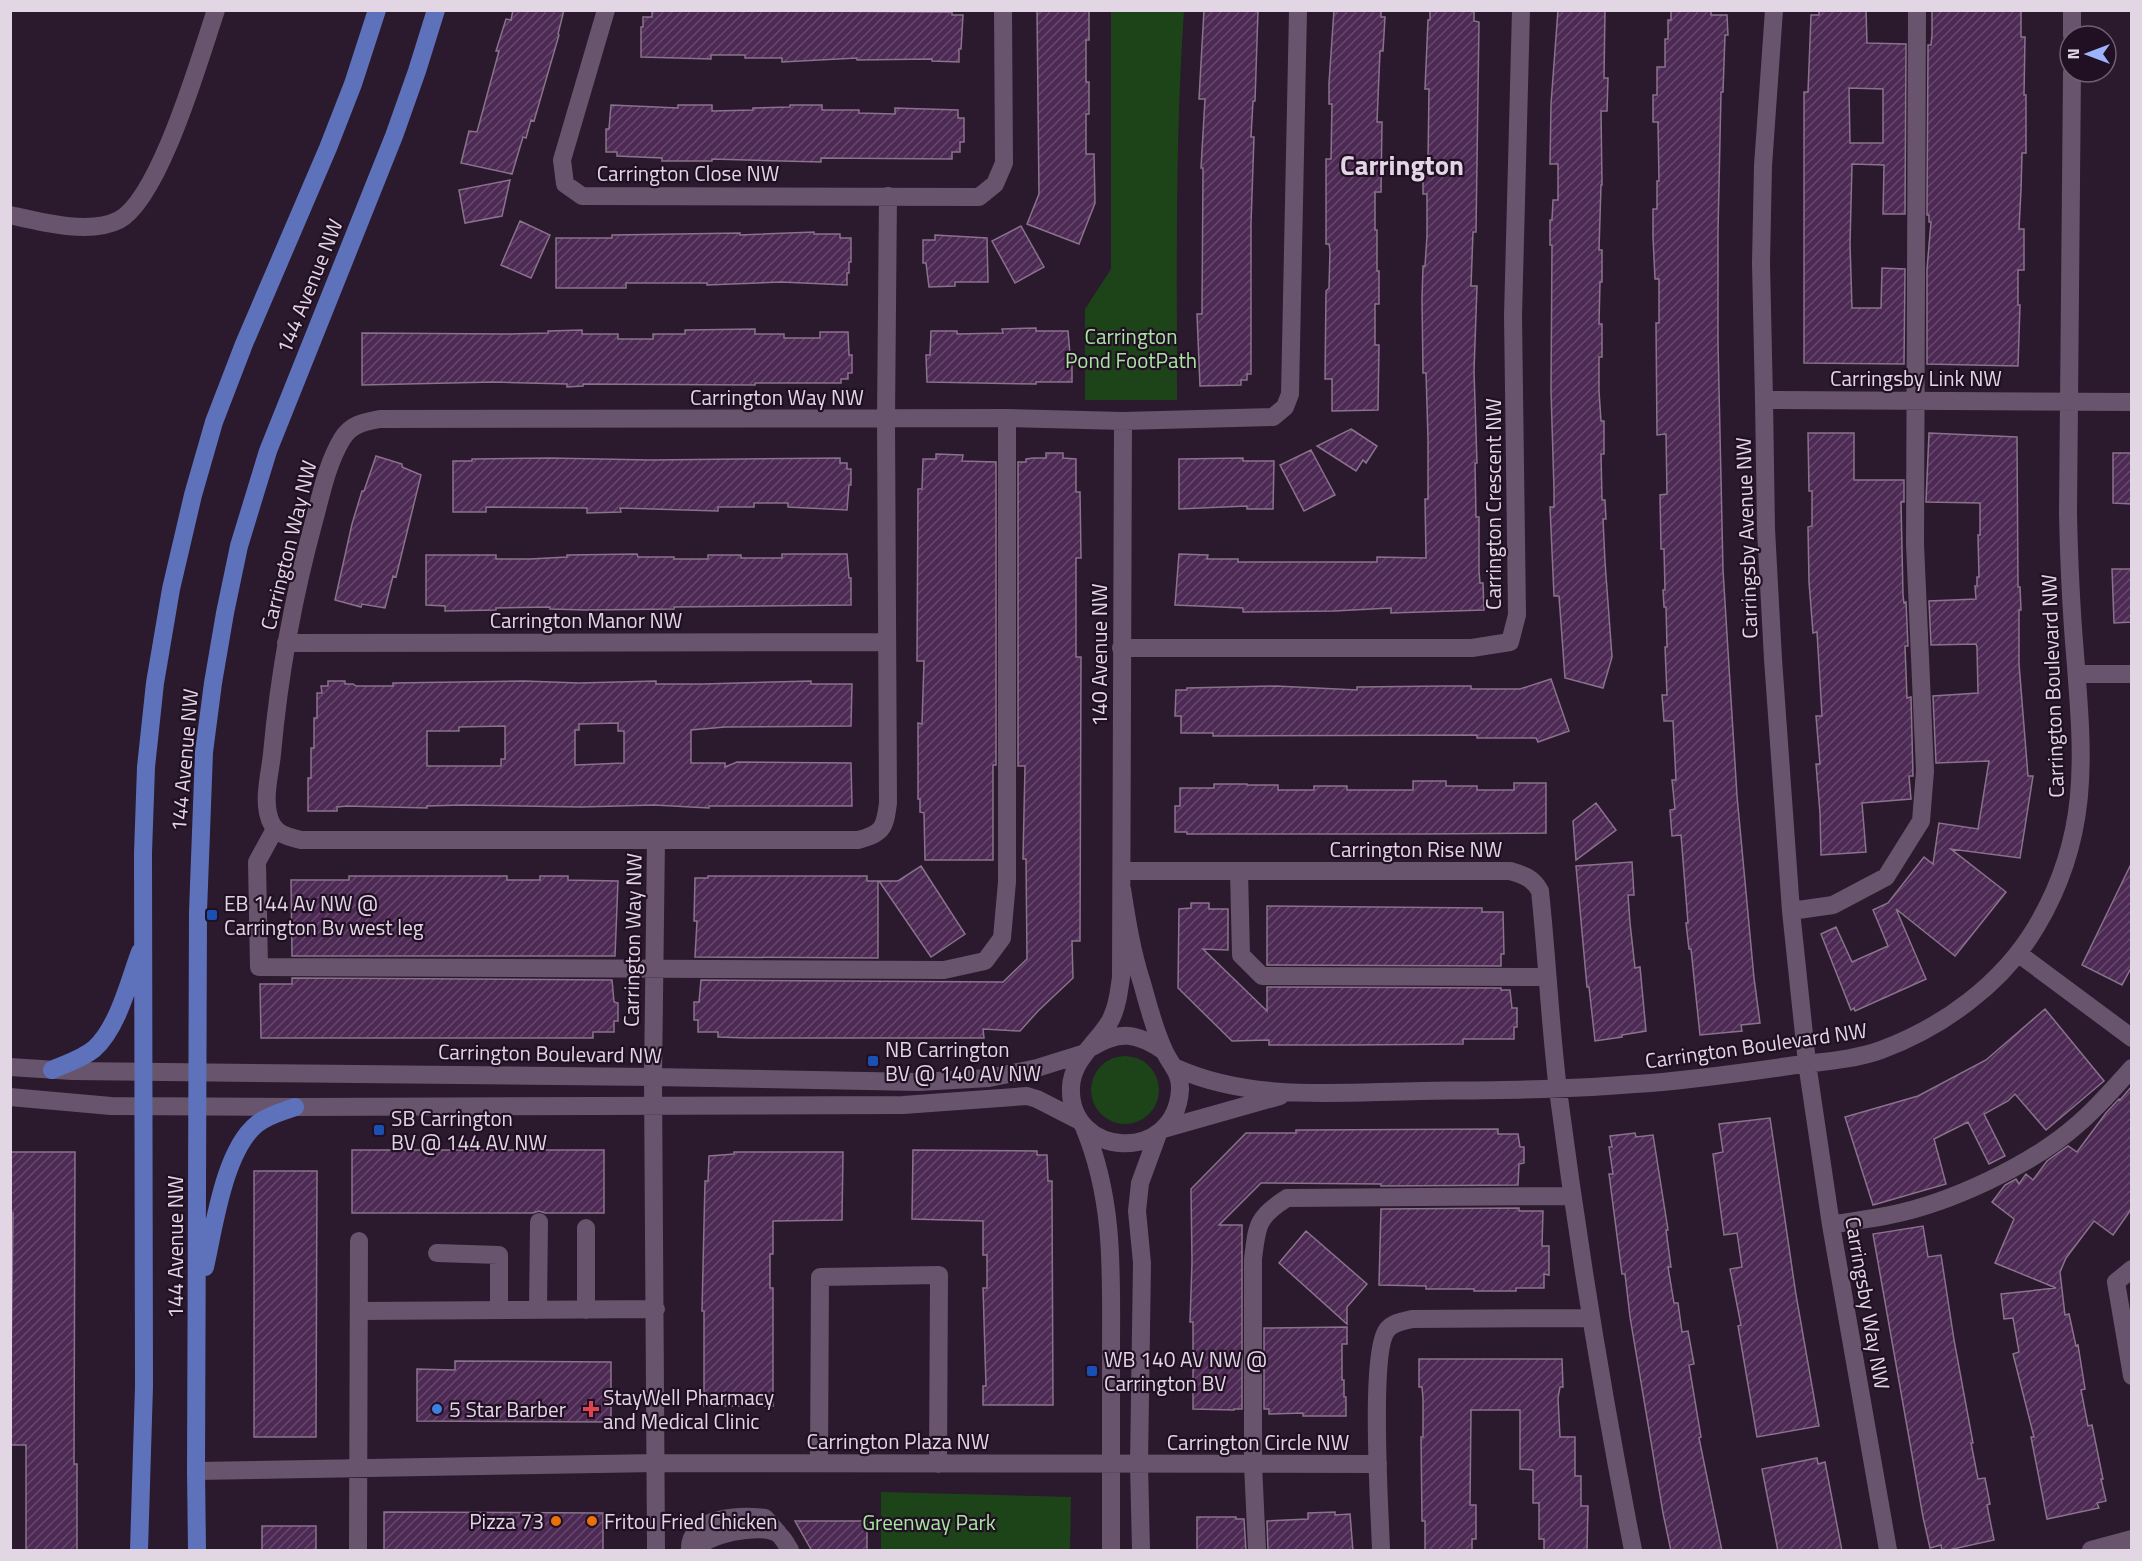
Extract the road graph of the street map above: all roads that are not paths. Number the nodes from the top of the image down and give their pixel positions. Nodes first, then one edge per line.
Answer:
1 (216, 10) edge
2 (377, 10) edge
3 (436, 10) edge
4 (606, 10) edge
5 (1003, 10) edge
6 (1298, 10) edge
7 (1521, 10) edge
8 (1774, 10) edge
9 (1917, 10) edge
10 (2072, 84) edge
11 (888, 196) junction
12 (10, 215) edge
13 (1764, 400) junction
14 (1916, 401) junction
15 (2068, 402) junction
16 (2132, 402) edge
17 (1007, 418) junction
18 (886, 419) junction
19 (1124, 421) junction
20 (886, 642) junction
21 (286, 643) junction
22 (1121, 648) junction
23 (2077, 674) junction
24 (2132, 674) edge
25 (275, 829) junction
26 (656, 840) junction
27 (1122, 871) junction
28 (1239, 871) junction
29 (1122, 889) junction
30 (1791, 911) junction
31 (144, 939) junction
32 (2019, 954) junction
33 (654, 968) junction
34 (1546, 977) junction
35 (2132, 1038) edge
36 (1087, 1051) junction
37 (1164, 1051) junction
38 (1807, 1063) junction
39 (10, 1067) edge
40 (1176, 1068) junction
41 (2132, 1068) edge
42 (52, 1070) junction
43 (144, 1071) junction
44 (198, 1072) junction
45 (653, 1077) junction
46 (1558, 1088) junction
47 (1291, 1093) junction
48 (10, 1097) edge
49 (654, 1105) junction
50 (144, 1106) junction
51 (198, 1106) junction
52 (295, 1107) junction
53 (1082, 1123) junction
54 (1161, 1131) junction
55 (1572, 1196) junction
56 (539, 1222) dead end
57 (1832, 1224) junction
58 (586, 1228) dead end
59 (360, 1241) dead end
60 (437, 1253) dead end
61 (2132, 1269) edge
62 (198, 1295) junction
63 (656, 1309) junction
64 (499, 1310) junction
65 (538, 1310) junction
66 (586, 1310) junction
67 (359, 1311) junction
68 (1591, 1318) junction
69 (2132, 1376) edge
70 (657, 1463) junction
71 (819, 1463) junction
72 (938, 1464) junction
73 (1139, 1464) junction
74 (1253, 1464) junction
75 (1378, 1464) junction
76 (1111, 1465) junction
77 (358, 1468) junction
78 (196, 1471) junction
79 (778, 1533) junction
80 (2132, 1539) edge
81 (140, 1545) edge
82 (197, 1551) edge
83 (358, 1551) edge
84 (656, 1551) edge
85 (690, 1551) edge
86 (695, 1551) edge
87 (790, 1551) edge
88 (1111, 1551) edge
89 (1141, 1551) edge
90 (1257, 1551) edge
91 (1381, 1551) edge
92 (1633, 1551) edge
93 (1888, 1551) edge
94 (2091, 1551) edge

1 - 12 street
2 - 31 main road, 144 Avenue NW
3 - 44 main road, 144 Avenue NW
4 - 11 street, Carrington Close NW
5 - 11 street, Carrington Close NW
6 - 19 street
7 - 22 street, Carrington Crescent NW
8 - 13 street, Carringsby Avenue NW
9 - 14 street
10 - 15 street, Carrington Boulevard NW
11 - 18 street
13 - 14 street, Carringsby Link NW
13 - 30 street, Carringsby Avenue NW
14 - 15 street, Carringsby Link NW
14 - 30 street
15 - 16 street, Carringsby Link NW
15 - 23 street, Carrington Boulevard NW
17 - 18 street, Carrington Way NW
17 - 19 street, Carrington Way NW
17 - 33 street
18 - 20 street, Carrington Way NW
18 - 21 street, Carrington Way NW
19 - 22 street, 140 Avenue NW
20 - 21 street, Carrington Manor NW
20 - 26 street, Carrington Way NW
21 - 25 street, Carrington Way NW
22 - 27 street, 140 Avenue NW
23 - 24 street
23 - 32 street, Carrington Boulevard NW
25 - 26 street, Carrington Way NW
25 - 33 street
26 - 33 street, Carrington Way NW
27 - 28 street, Carrington Rise NW
27 - 29 street, 140 Avenue NW
28 - 34 street, Carrington Rise NW
28 - 34 street
29 - 36 street, 140 Avenue NW
29 - 37 street, 140 Avenue NW
30 - 38 street, Carringsby Avenue NW
31 - 42 main road
31 - 43 main road, 144 Avenue NW
32 - 35 street
32 - 38 street, Carrington Boulevard NW
33 - 45 street, Carrington Way NW
34 - 46 street, Carrington Rise NW
36 - 37 street, 140 Avenue NW
36 - 45 street, Carrington Boulevard NW
36 - 53 street, 140 Avenue NW
37 - 40 street, 140 Avenue NW
38 - 46 street, Carrington Boulevard NW
38 - 57 street, Carringsby Way NW
39 - 42 street, Carrington Boulevard NW
40 - 47 street, Carrington Boulevard NW
40 - 54 street, 140 Avenue NW
41 - 57 street
42 - 43 street, Carrington Boulevard NW
43 - 44 street, Carrington Boulevard NW
43 - 50 main road, 144 Avenue NW
44 - 45 street, Carrington Boulevard NW
44 - 51 main road, 144 Avenue NW
45 - 49 street
46 - 47 street, Carrington Boulevard NW
46 - 55 street
47 - 54 street, Carrington Boulevard NW
48 - 50 street
49 - 52 street
49 - 53 street
49 - 63 street
50 - 51 street
50 - 81 main road, 144 Avenue NW
51 - 52 street
51 - 62 main road, 144 Avenue NW
52 - 62 main road
53 - 54 street
53 - 76 street, 140 Avenue NW
54 - 73 street, 140 Avenue NW
55 - 68 street
55 - 74 street
56 - 65 street
57 - 93 street, Carringsby Way NW
58 - 66 street
59 - 67 street
60 - 64 street
61 - 69 street
62 - 78 main road, 144 Avenue NW
63 - 66 street
63 - 70 street
64 - 65 street
64 - 67 street
65 - 66 street
67 - 77 street
68 - 75 street, Carrington Circle NW
68 - 92 street
70 - 71 street, Carrington Plaza NW
70 - 77 street, Carrington Plaza NW
70 - 84 street
71 - 72 street, Carrington Plaza NW
71 - 72 street
72 - 76 street, Carrington Plaza NW
73 - 74 street, Carrington Circle NW
73 - 76 street, Carrington Plaza NW
73 - 89 street, 140 Avenue NW
74 - 75 street, Carrington Circle NW
74 - 90 street
75 - 91 street, Carrington Circle NW
76 - 88 street, 140 Avenue NW
77 - 78 street, Carrington Plaza NW
77 - 83 street
78 - 82 main road, 144 Avenue NW
79 - 85 street
79 - 86 street
79 - 87 street
80 - 94 street

